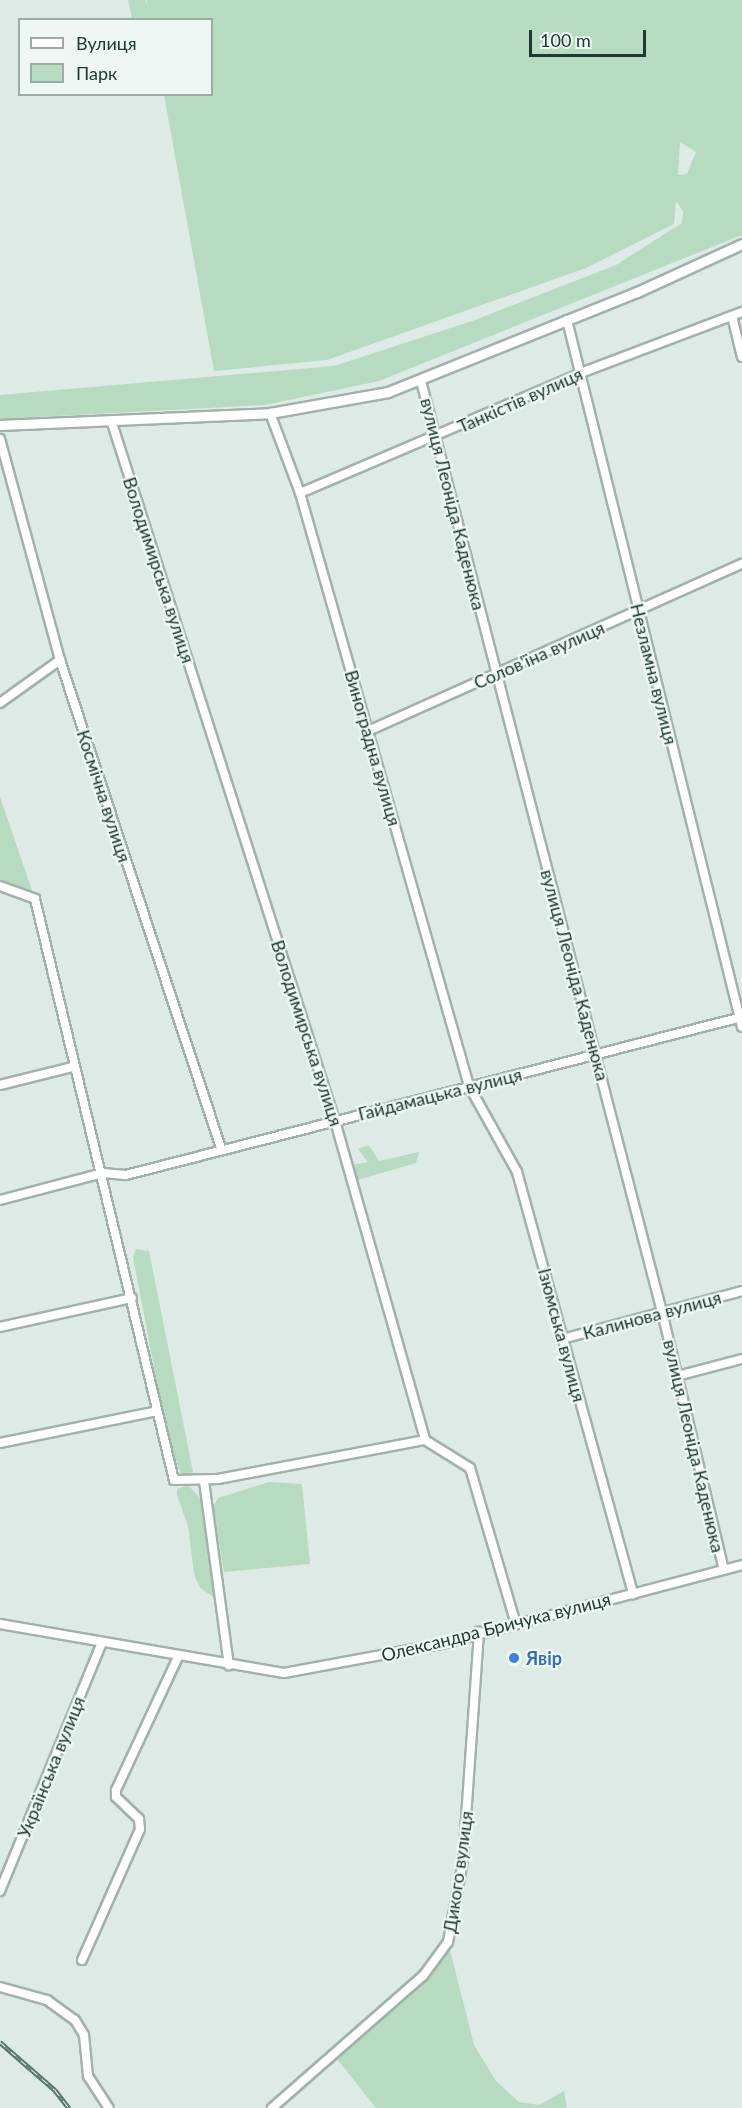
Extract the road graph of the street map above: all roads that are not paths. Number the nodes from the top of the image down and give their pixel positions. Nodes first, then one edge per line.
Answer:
1 (742, 244) edge
2 (742, 312) edge
3 (732, 316) junction
4 (567, 320) junction
5 (742, 357) edge
6 (583, 372) junction
7 (422, 381) junction
8 (270, 412) junction
9 (112, 423) junction
10 (0, 425) edge
11 (436, 438) junction
12 (0, 439) edge
13 (300, 493) junction
14 (742, 564) edge
15 (638, 611) junction
16 (60, 660) junction
17 (496, 675) junction
18 (0, 703) edge
19 (368, 730) junction
20 (0, 886) edge
21 (741, 1018) edge
22 (742, 1027) edge
23 (597, 1055) junction
24 (73, 1067) junction
25 (0, 1085) edge
26 (469, 1086) junction
27 (335, 1121) junction
28 (221, 1148) junction
29 (103, 1173) junction
30 (0, 1200) edge
31 (742, 1290) edge
32 (132, 1298) junction
33 (662, 1312) junction
34 (0, 1327) edge
35 (562, 1339) junction
36 (742, 1359) edge
37 (676, 1376) junction
38 (157, 1411) junction
39 (425, 1440) junction
40 (0, 1443) edge
41 (204, 1481) junction
42 (742, 1565) edge
43 (724, 1570) junction
44 (633, 1594) junction
45 (0, 1624) edge
46 (516, 1624) junction
47 (479, 1632) junction
48 (102, 1642) junction
49 (178, 1657) junction
50 (229, 1665) junction
51 (0, 1891) edge
52 (82, 1960) dead end
53 (0, 1987) edge
54 (109, 2108) edge
55 (272, 2108) edge

1 - 4 street
2 - 3 street, Танкістів вулиця
3 - 5 street
3 - 6 street, Танкістів вулиця
4 - 6 street, Незламна вулиця
4 - 7 street
6 - 11 street, Танкістів вулиця
6 - 15 street, Незламна вулиця
7 - 8 street
7 - 11 street, вулиця Леоніда Каденюка
8 - 9 street
8 - 13 street, Виноградна вулиця
9 - 10 street
9 - 27 street, Володимирська вулиця
11 - 13 street, Танкістів вулиця
11 - 17 street, вулиця Леоніда Каденюка
12 - 16 street, Космічна вулиця
13 - 19 street, Виноградна вулиця
14 - 15 street, Солов'їна вулиця
15 - 17 street, Солов'їна вулиця
15 - 21 street, Незламна вулиця
16 - 18 street
16 - 28 street, Космічна вулиця
17 - 19 street, Солов'їна вулиця
17 - 23 street, вулиця Леоніда Каденюка
19 - 26 street, Виноградна вулиця
20 - 24 street
21 - 22 street, Незламна вулиця
21 - 23 street, Гайдамацька вулиця
23 - 26 street, Гайдамацька вулиця
23 - 33 street, вулиця Леоніда Каденюка
24 - 25 street
24 - 29 street
26 - 27 street, Гайдамацька вулиця
26 - 35 street, Ізюмська вулиця
27 - 28 street, Гайдамацька вулиця
27 - 39 street, Володимирська вулиця
28 - 29 street, Гайдамацька вулиця
29 - 30 street, Гайдамацька вулиця
29 - 32 street
31 - 33 street, Калинова вулиця
32 - 34 street
32 - 38 street
33 - 35 street, Калинова вулиця
33 - 37 street, вулиця Леоніда Каденюка
35 - 44 street, Ізюмська вулиця
36 - 37 street
37 - 43 street, вулиця Леоніда Каденюка
38 - 40 street
38 - 41 street
39 - 41 street
39 - 46 street
41 - 50 street
42 - 43 street, Олександра Бричука вулиця
43 - 44 street, Олександра Бричука вулиця
44 - 46 street, Олександра Бричука вулиця
45 - 48 street, Олександра Бричука вулиця
46 - 47 street, Олександра Бричука вулиця
47 - 50 street, Олександра Бричука вулиця
47 - 55 street, Дикого вулиця
48 - 49 street, Олександра Бричука вулиця
48 - 51 street, Українська вулиця
49 - 50 street, Олександра Бричука вулиця
49 - 52 street
53 - 54 street

